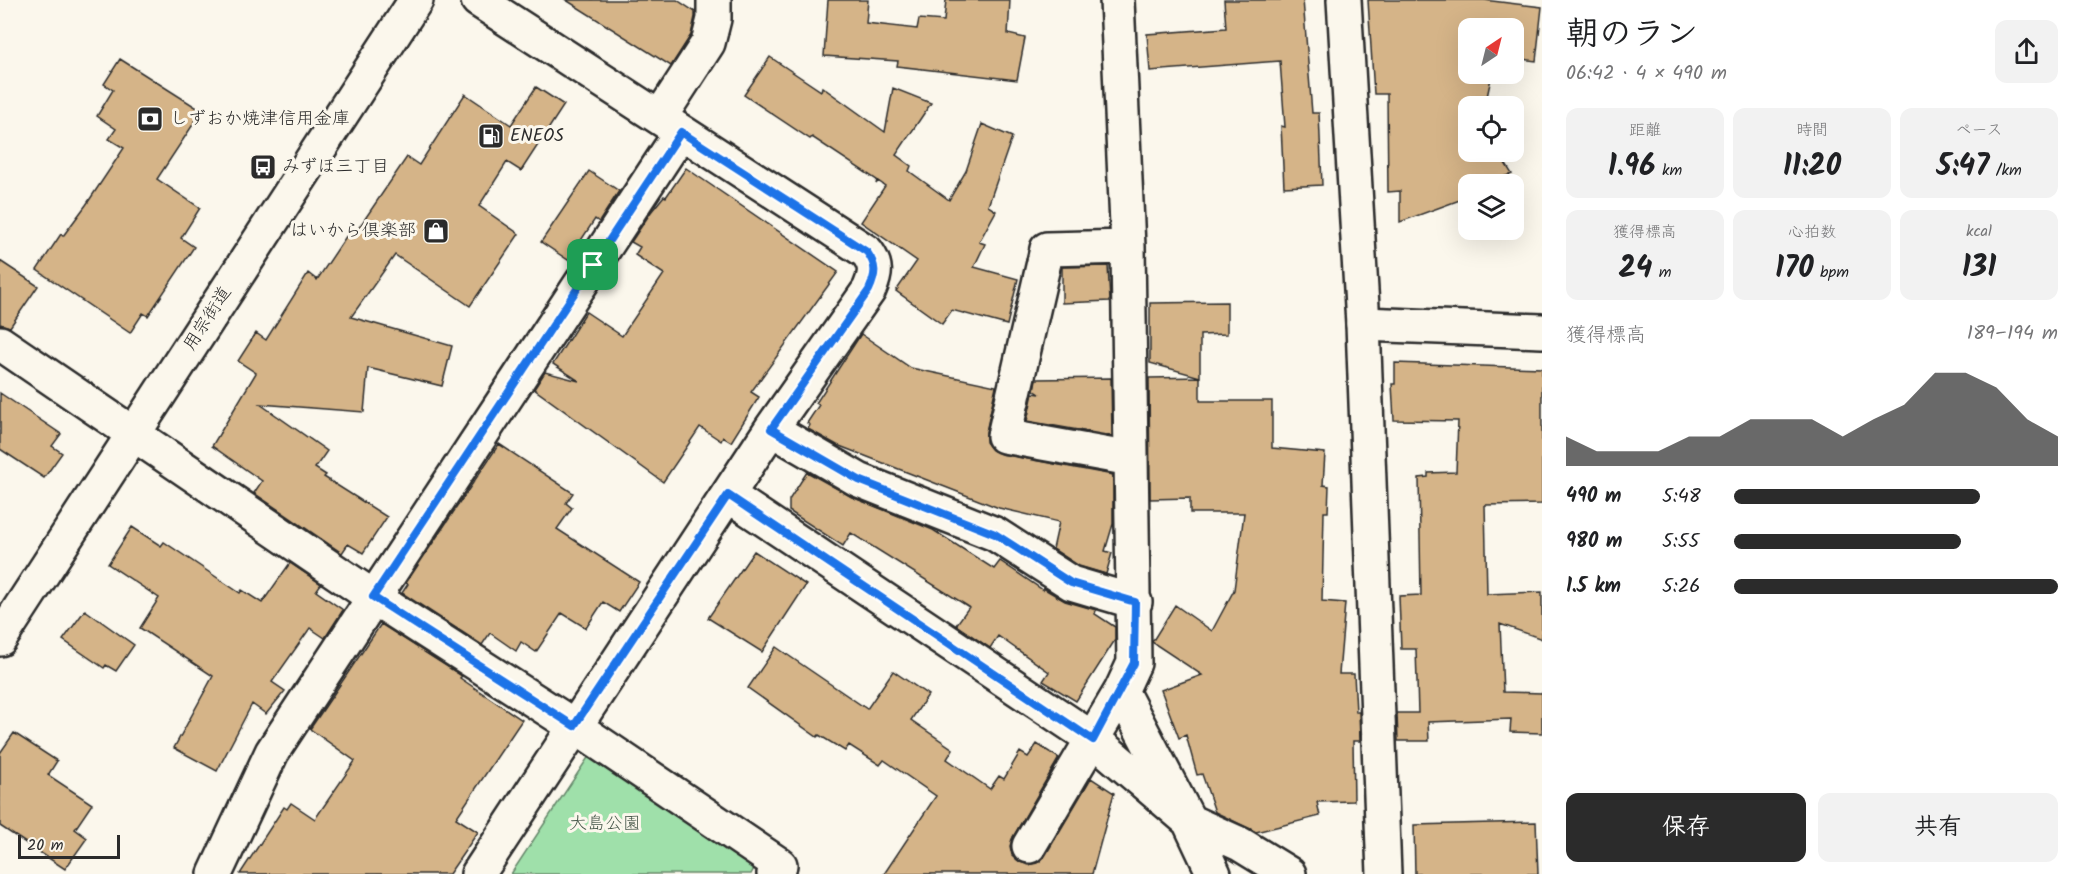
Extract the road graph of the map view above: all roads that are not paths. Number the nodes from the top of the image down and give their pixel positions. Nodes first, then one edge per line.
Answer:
1 (416, 0) edge
2 (478, 0) edge
3 (714, 0) edge
4 (1118, 0) edge
5 (1344, 0) edge
6 (670, 124) junction
7 (1128, 248) junction
8 (1363, 324) junction
9 (1542, 331) edge
10 (0, 343) edge
11 (771, 429) junction
12 (133, 435) junction
13 (1131, 459) junction
14 (728, 495) junction
15 (373, 597) junction
16 (1135, 602) junction
17 (0, 639) edge
18 (1121, 691) junction
19 (574, 726) junction
20 (1093, 740) junction
21 (1189, 821) junction
22 (1029, 846) dead end
23 (215, 874) edge
24 (478, 874) edge
25 (774, 874) edge
26 (1214, 874) edge
27 (1289, 874) edge
28 (1384, 874) edge

1 - 12 street, 用宗街道
2 - 6 street
3 - 6 street
4 - 7 street
5 - 8 street
6 - 11 street
6 - 15 street
7 - 13 street
7 - 13 street
8 - 9 street
8 - 28 street
10 - 12 street
11 - 14 street
11 - 16 street
12 - 15 street
12 - 17 street, 用宗街道
13 - 16 street
14 - 19 street
14 - 20 street
15 - 19 street
15 - 23 street
16 - 18 street
18 - 20 street
18 - 21 street
19 - 24 street
19 - 25 street
20 - 21 street
20 - 22 street
21 - 26 street
21 - 27 street

